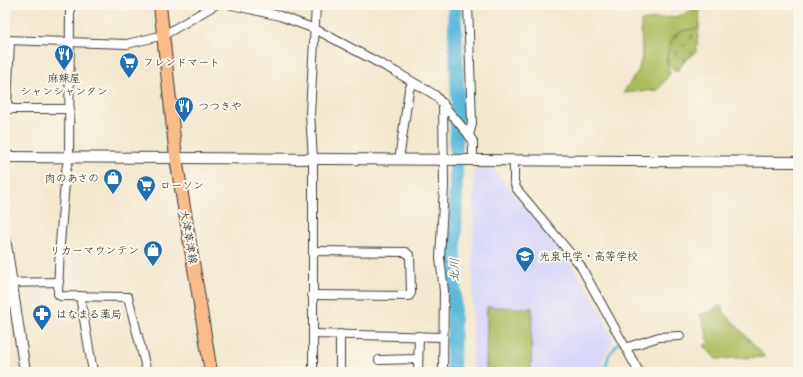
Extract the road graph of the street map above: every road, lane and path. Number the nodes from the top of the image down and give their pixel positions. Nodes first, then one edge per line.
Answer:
1 (70, 5) edge
2 (160, 5) edge
3 (215, 5) edge
4 (232, 5) edge
5 (316, 5) edge
6 (468, 5) edge
7 (315, 29) junction
8 (164, 35) junction
9 (8, 41) edge
10 (70, 42) junction
11 (412, 83) junction
12 (445, 105) junction
13 (70, 109) junction
14 (468, 134) junction
15 (5, 157) edge
16 (69, 157) junction
17 (176, 158) junction
18 (312, 158) junction
19 (399, 160) junction
20 (445, 160) junction
21 (469, 160) junction
22 (514, 161) junction
23 (798, 162) edge
24 (5, 238) edge
25 (312, 251) junction
26 (59, 282) junction
27 (8, 283) edge
28 (312, 295) junction
29 (80, 296) junction
30 (312, 334) junction
31 (340, 334) junction
32 (419, 336) junction
33 (680, 336) dead end
34 (443, 337) junction
35 (625, 348) junction
36 (418, 359) junction
37 (379, 360) dead end
38 (25, 372) edge
39 (93, 372) edge
40 (147, 372) edge
41 (211, 372) edge
42 (312, 372) edge
43 (340, 372) edge
44 (418, 372) edge
45 (442, 372) edge
46 (639, 372) edge

1 - 10 street
2 - 8 main road, 大津草津線
3 - 8 street
4 - 7 street
5 - 7 street
6 - 14 street
7 - 11 street
7 - 18 street
8 - 10 street
8 - 17 main road, 大津草津線
9 - 10 street
9 - 13 street
10 - 13 street
11 - 12 street
11 - 19 street
12 - 14 street
12 - 20 street
13 - 16 street
14 - 21 street
15 - 16 street
16 - 17 street
16 - 26 street
17 - 18 street
17 - 41 main road, 大津草津線
18 - 19 street
18 - 25 street
19 - 20 street
20 - 21 street
20 - 34 street
21 - 22 street
22 - 23 street
22 - 35 street
24 - 27 street
25 - 28 street
25 - 28 street
26 - 27 street
26 - 29 street
27 - 38 street
28 - 30 street
29 - 39 street
29 - 40 street
30 - 31 street
30 - 42 street
31 - 32 street
31 - 43 street
32 - 34 street
32 - 36 street
33 - 35 street
34 - 45 street
35 - 46 street
36 - 37 street
36 - 44 street

